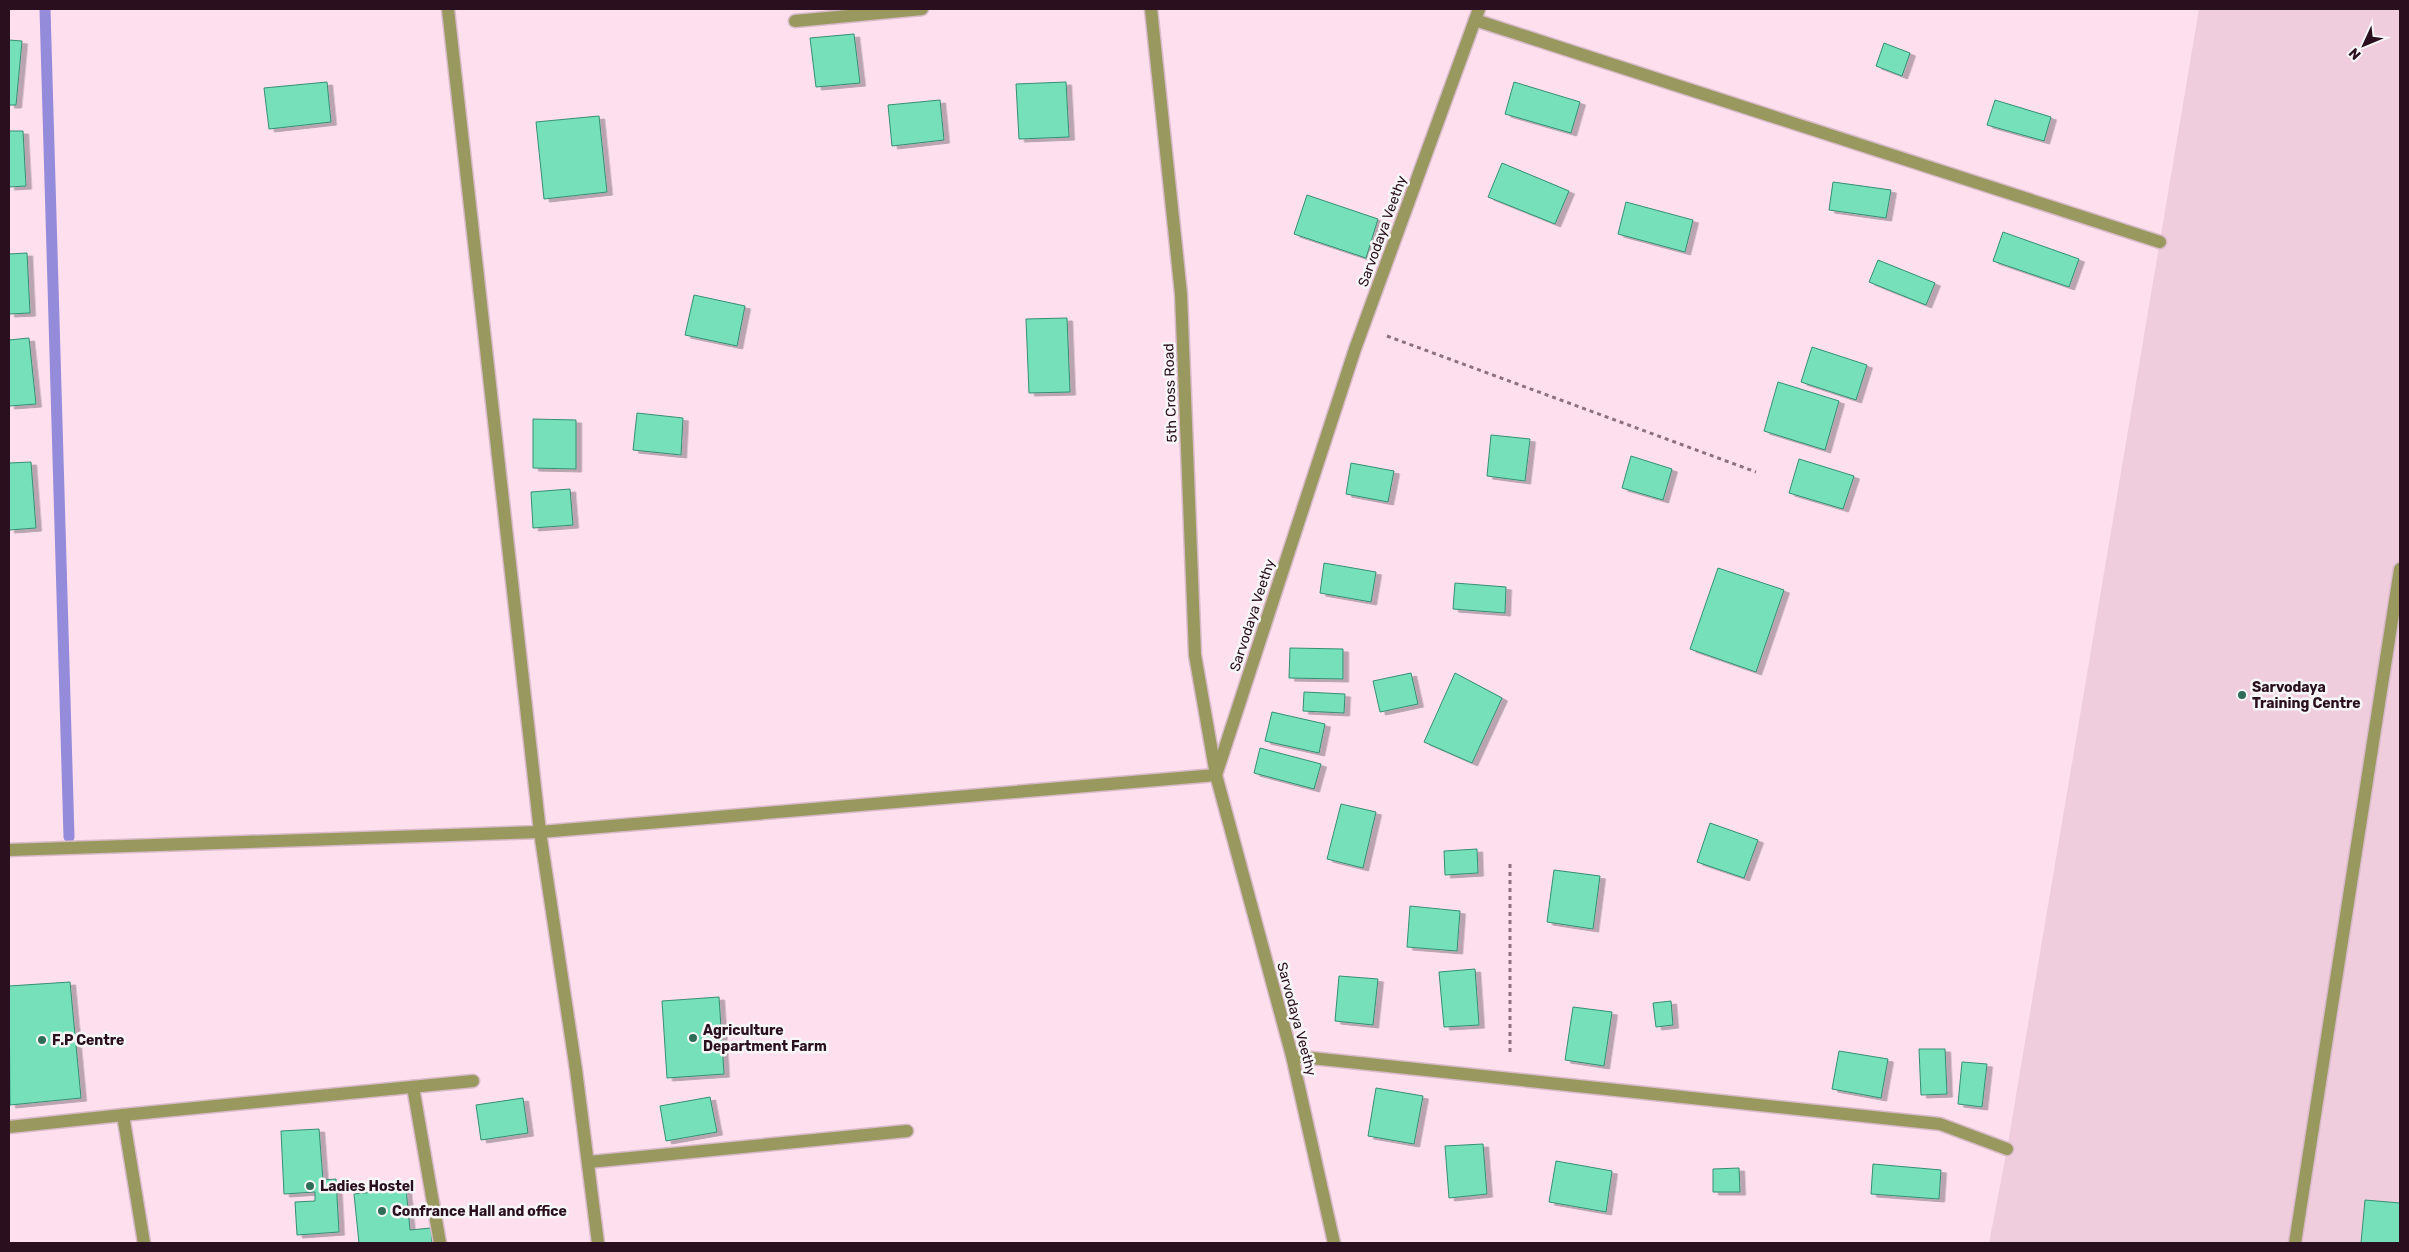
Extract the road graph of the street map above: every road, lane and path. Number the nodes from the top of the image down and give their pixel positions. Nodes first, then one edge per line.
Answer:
1 (448, 9) edge
2 (922, 9) edge
3 (1151, 9) edge
4 (1477, 14) edge
5 (795, 21) dead end
6 (2160, 242) dead end
7 (1363, 327) junction
8 (1756, 472) dead end
9 (2400, 569) edge
10 (1216, 775) junction
11 (540, 832) junction
12 (9, 850) edge
13 (1510, 860) dead end
14 (1292, 1056) junction
15 (1510, 1078) junction
16 (473, 1081) dead end
17 (413, 1087) junction
18 (123, 1115) junction
19 (9, 1127) edge
20 (907, 1131) dead end
21 (2007, 1149) dead end
22 (588, 1162) junction
23 (144, 1243) edge
24 (440, 1243) edge
25 (598, 1243) edge
26 (1334, 1243) edge
27 (2295, 1243) edge

1 - 11 street
2 - 5 street
3 - 10 street, 5th Cross Road
4 - 6 street
4 - 7 street, Sarvodaya Veethy
7 - 8 path
7 - 10 street, Sarvodaya Veethy
9 - 27 street
10 - 11 street
10 - 14 street, Sarvodaya Veethy
11 - 12 street
11 - 22 street
13 - 15 path
14 - 15 street
14 - 26 street, Sarvodaya Veethy
15 - 21 street
16 - 17 street
17 - 18 street
17 - 24 street
18 - 19 street
18 - 23 street
20 - 22 street
22 - 25 street

